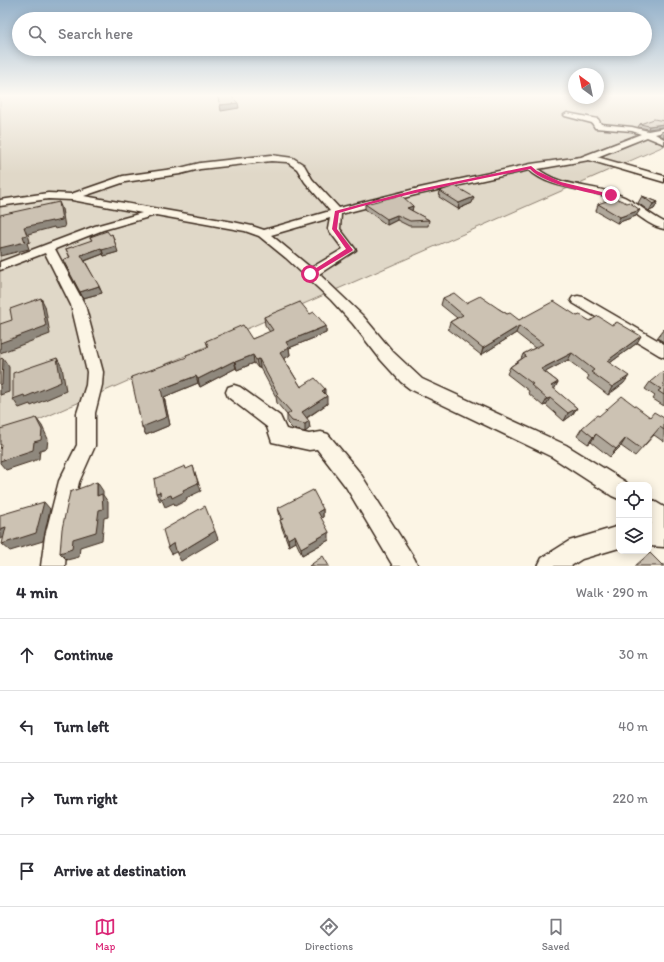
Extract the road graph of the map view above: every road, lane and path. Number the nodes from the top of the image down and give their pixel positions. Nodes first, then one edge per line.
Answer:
1 (595, 121) edge
2 (664, 130) edge
3 (647, 134) junction
4 (664, 142) edge
5 (588, 157) junction
6 (531, 167) junction
7 (664, 179) edge
8 (72, 196) junction
9 (0, 203) edge
10 (156, 212) junction
11 (336, 212) junction
12 (664, 226) edge
13 (263, 234) junction
14 (49, 248) junction
15 (0, 266) edge
16 (310, 274) junction
17 (578, 300) dead end
18 (664, 351) edge
19 (234, 392) dead end
20 (616, 487) edge
21 (652, 511) edge
22 (664, 520) edge
23 (652, 535) edge
24 (664, 536) edge
25 (616, 539) edge
26 (54, 566) edge
27 (406, 566) edge
28 (550, 566) edge

1 - 3 street
2 - 3 street
3 - 4 street
3 - 5 street
5 - 6 street
5 - 7 street
6 - 11 street
6 - 12 street
8 - 9 street
8 - 10 street
8 - 11 street
10 - 13 street
10 - 14 street
11 - 13 street
11 - 16 street
13 - 16 street
14 - 15 street
14 - 26 street
16 - 20 street
17 - 18 street
19 - 27 street
21 - 22 street
23 - 24 street
25 - 28 street

